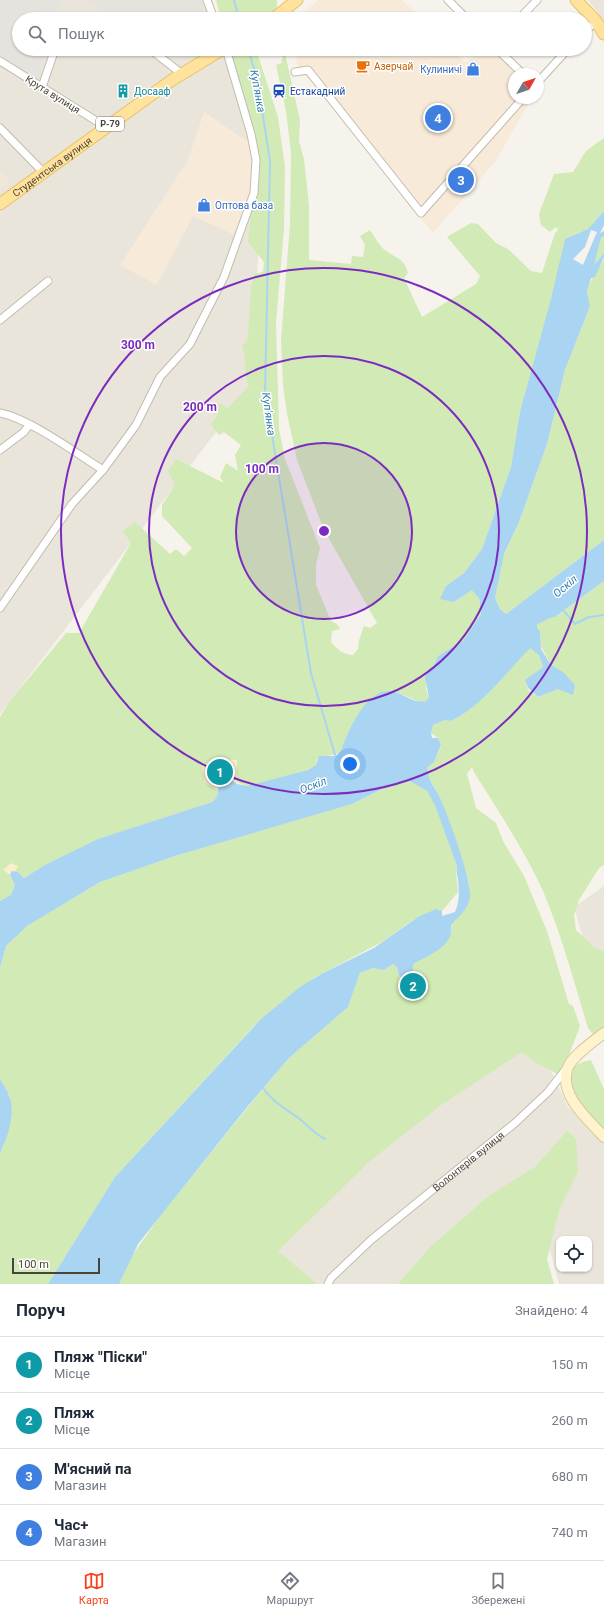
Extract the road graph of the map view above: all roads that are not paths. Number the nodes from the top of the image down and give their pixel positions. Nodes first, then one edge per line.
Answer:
1 (207, 0) edge
2 (298, 0) edge
3 (448, 0) edge
4 (537, 0) edge
5 (576, 0) edge
6 (211, 12) edge
7 (282, 12) edge
8 (460, 12) edge
9 (526, 12) edge
10 (587, 12) edge
11 (592, 17) edge
12 (596, 21) junction
13 (592, 25) edge
14 (604, 34) edge
15 (53, 56) edge
16 (159, 56) edge
17 (213, 56) edge
18 (227, 56) edge
19 (504, 56) edge
20 (562, 56) edge
21 (0, 62) edge
22 (517, 68) edge
23 (295, 72) dead end
24 (182, 74) junction
25 (544, 75) edge
26 (42, 87) junction
27 (518, 104) edge
28 (106, 127) junction
29 (0, 128) edge
30 (43, 172) junction
31 (0, 204) edge
32 (48, 281) dead end
33 (0, 320) edge
34 (0, 413) edge
35 (29, 424) junction
36 (0, 450) edge
37 (103, 470) junction
38 (0, 608) edge
39 (604, 1033) edge
40 (567, 1069) junction
41 (604, 1137) edge
42 (328, 1284) edge

1 - 6 street
2 - 7 main road
3 - 8 street
4 - 9 street
5 - 10 main road
11 - 12 main road
12 - 13 street
12 - 14 main road
15 - 26 street
16 - 24 street
17 - 24 main road, Студентська вулиця / Р-79
18 - 37 street
19 - 22 street
20 - 25 street
21 - 26 street, Крута вулиця
23 - 27 street
24 - 28 main road, Студентська вулиця / Р-79
26 - 28 street, Крута вулиця
28 - 30 main road, Студентська вулиця / Р-79
29 - 30 street
30 - 31 main road, Студентська вулиця / Р-79
32 - 33 street
34 - 35 street
35 - 36 street
35 - 37 street
37 - 38 street
39 - 40 street, Волонтерів вулиця
40 - 41 street
40 - 42 street, Волонтерів вулиця

